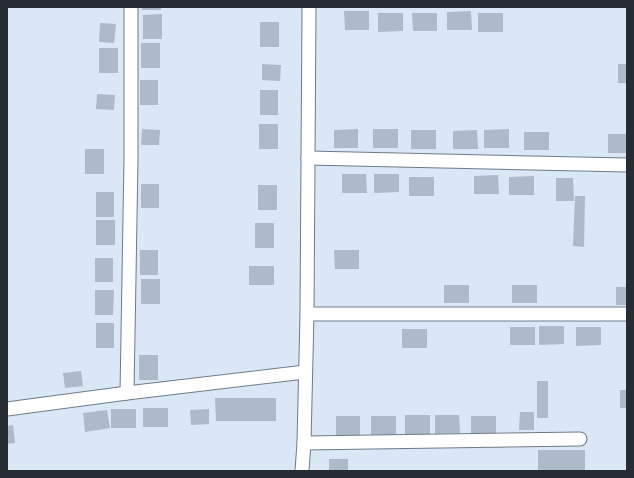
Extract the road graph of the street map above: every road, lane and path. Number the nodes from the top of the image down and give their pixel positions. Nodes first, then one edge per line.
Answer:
1 (131, 7) edge
2 (309, 7) edge
3 (308, 158) junction
4 (627, 165) edge
5 (307, 314) junction
6 (627, 314) edge
7 (305, 372) junction
8 (127, 393) junction
9 (7, 409) edge
10 (580, 439) dead end
11 (304, 443) junction
12 (302, 471) edge

1 - 8 street
2 - 3 street
3 - 4 street
3 - 5 street
5 - 6 street
5 - 7 street
7 - 8 street
7 - 11 street
8 - 9 street
10 - 11 street
11 - 12 street

